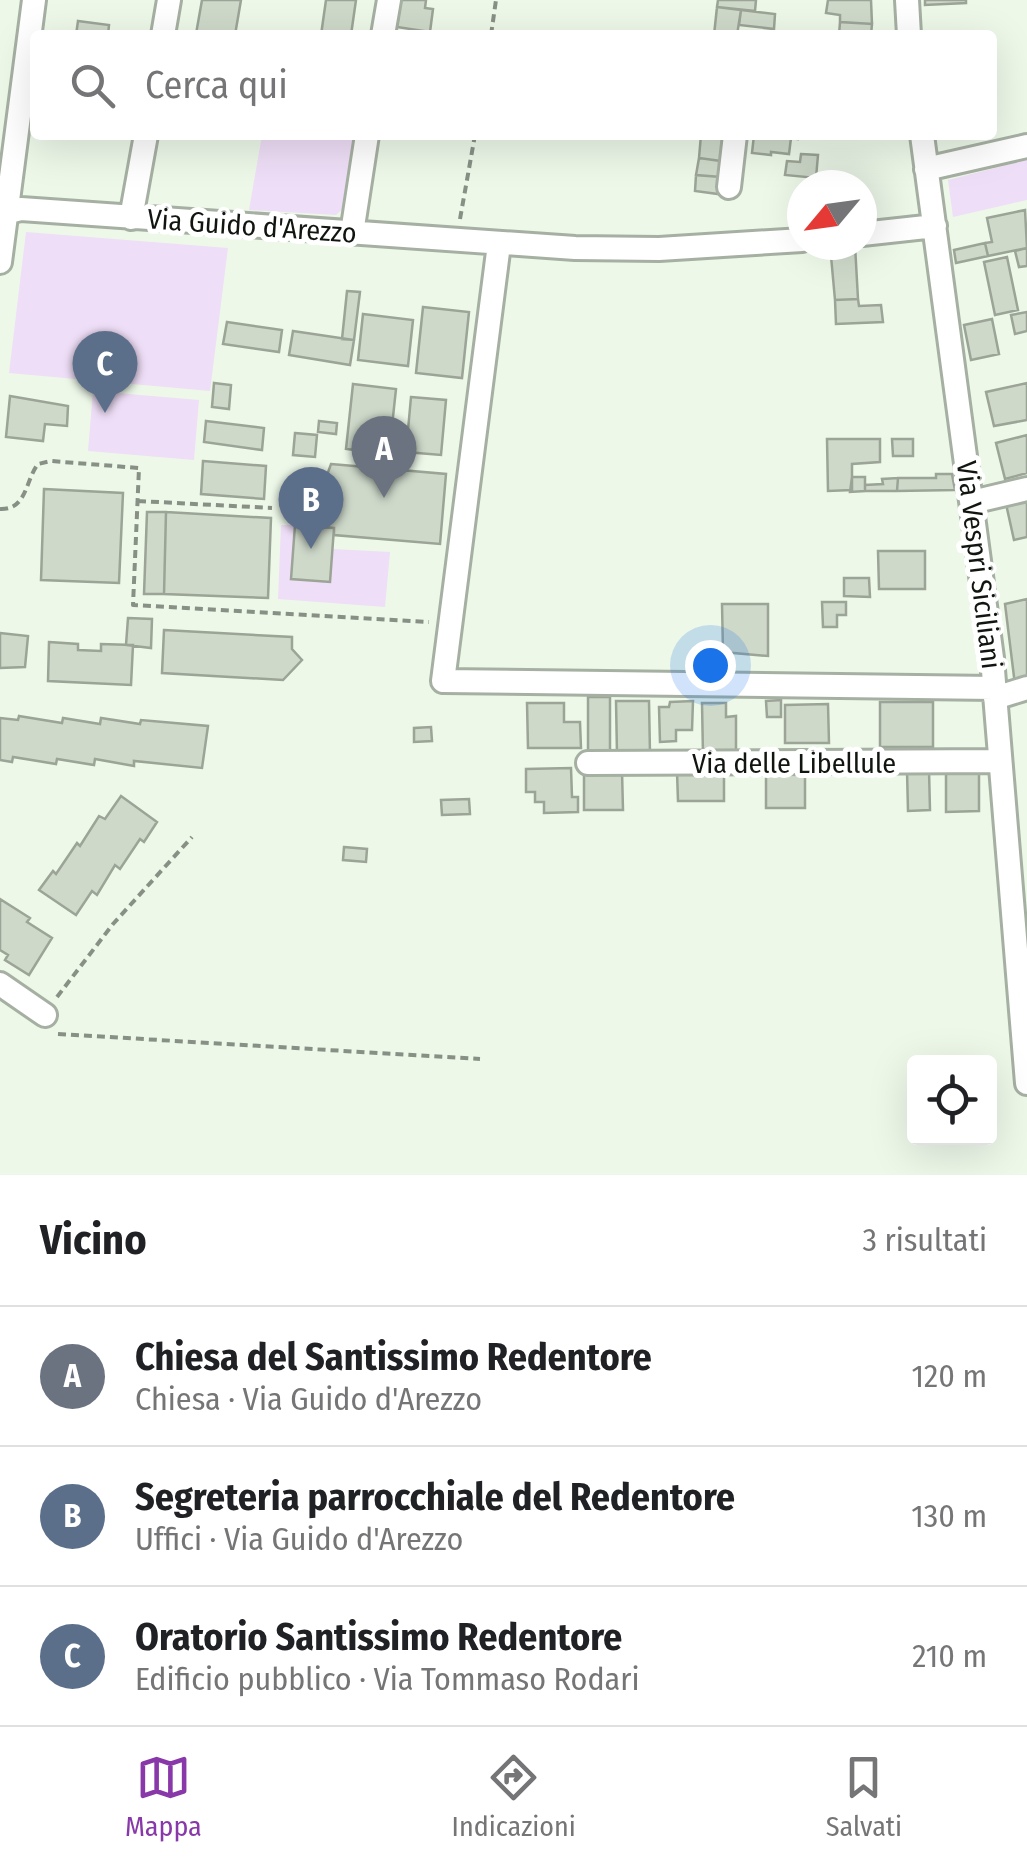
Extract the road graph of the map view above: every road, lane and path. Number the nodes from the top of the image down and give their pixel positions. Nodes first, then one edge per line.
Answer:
1 (34, 0) edge
2 (169, 0) edge
3 (388, 0) edge
4 (496, 0) edge
5 (907, 0) edge
6 (164, 30) edge
7 (384, 30) edge
8 (492, 30) edge
9 (910, 30) edge
10 (145, 140) edge
11 (366, 140) edge
12 (474, 140) edge
13 (734, 140) edge
14 (923, 140) edge
15 (1027, 146) edge
16 (926, 169) junction
17 (729, 187) dead end
18 (3, 213) edge
19 (132, 218) junction
20 (459, 226) dead end
21 (935, 226) junction
22 (877, 232) edge
23 (352, 233) junction
24 (787, 241) edge
25 (499, 244) junction
26 (0, 262) edge
27 (1027, 490) edge
28 (138, 501) junction
29 (972, 502) junction
30 (272, 508) dead end
31 (0, 509) edge
32 (450, 623) junction
33 (1027, 688) edge
34 (995, 693) junction
35 (1000, 761) junction
36 (588, 763) dead end
37 (1016, 801) edge
38 (192, 837) dead end
39 (0, 984) edge
40 (1023, 997) edge
41 (50, 1024) junction
42 (480, 1060) dead end
43 (1027, 1083) edge

1 - 18 street
2 - 6 street
3 - 7 street
4 - 8 path
5 - 9 street
10 - 19 street
11 - 23 street
12 - 20 path
13 - 17 street
14 - 16 street, Via Vespri Siciliani
15 - 16 street
16 - 21 street, Via Vespri Siciliani
18 - 19 street, Via Guido d'Arezzo
18 - 26 street
19 - 23 street, Via Guido d'Arezzo
21 - 22 street
21 - 29 street, Via Vespri Siciliani
23 - 25 street, Via Guido d'Arezzo
24 - 25 street, Via Guido d'Arezzo
25 - 32 street
27 - 29 street
28 - 30 path
28 - 31 path
28 - 32 path
29 - 34 street, Via Vespri Siciliani
32 - 34 street
33 - 34 street
34 - 35 street, Via Vespri Siciliani
35 - 36 street, Via delle Libellule
35 - 37 street, Via Vespri Siciliani
37 - 40 street, Via Vespri Siciliani
38 - 41 path
39 - 41 street
40 - 43 street, Via Vespri Siciliani
41 - 42 path

